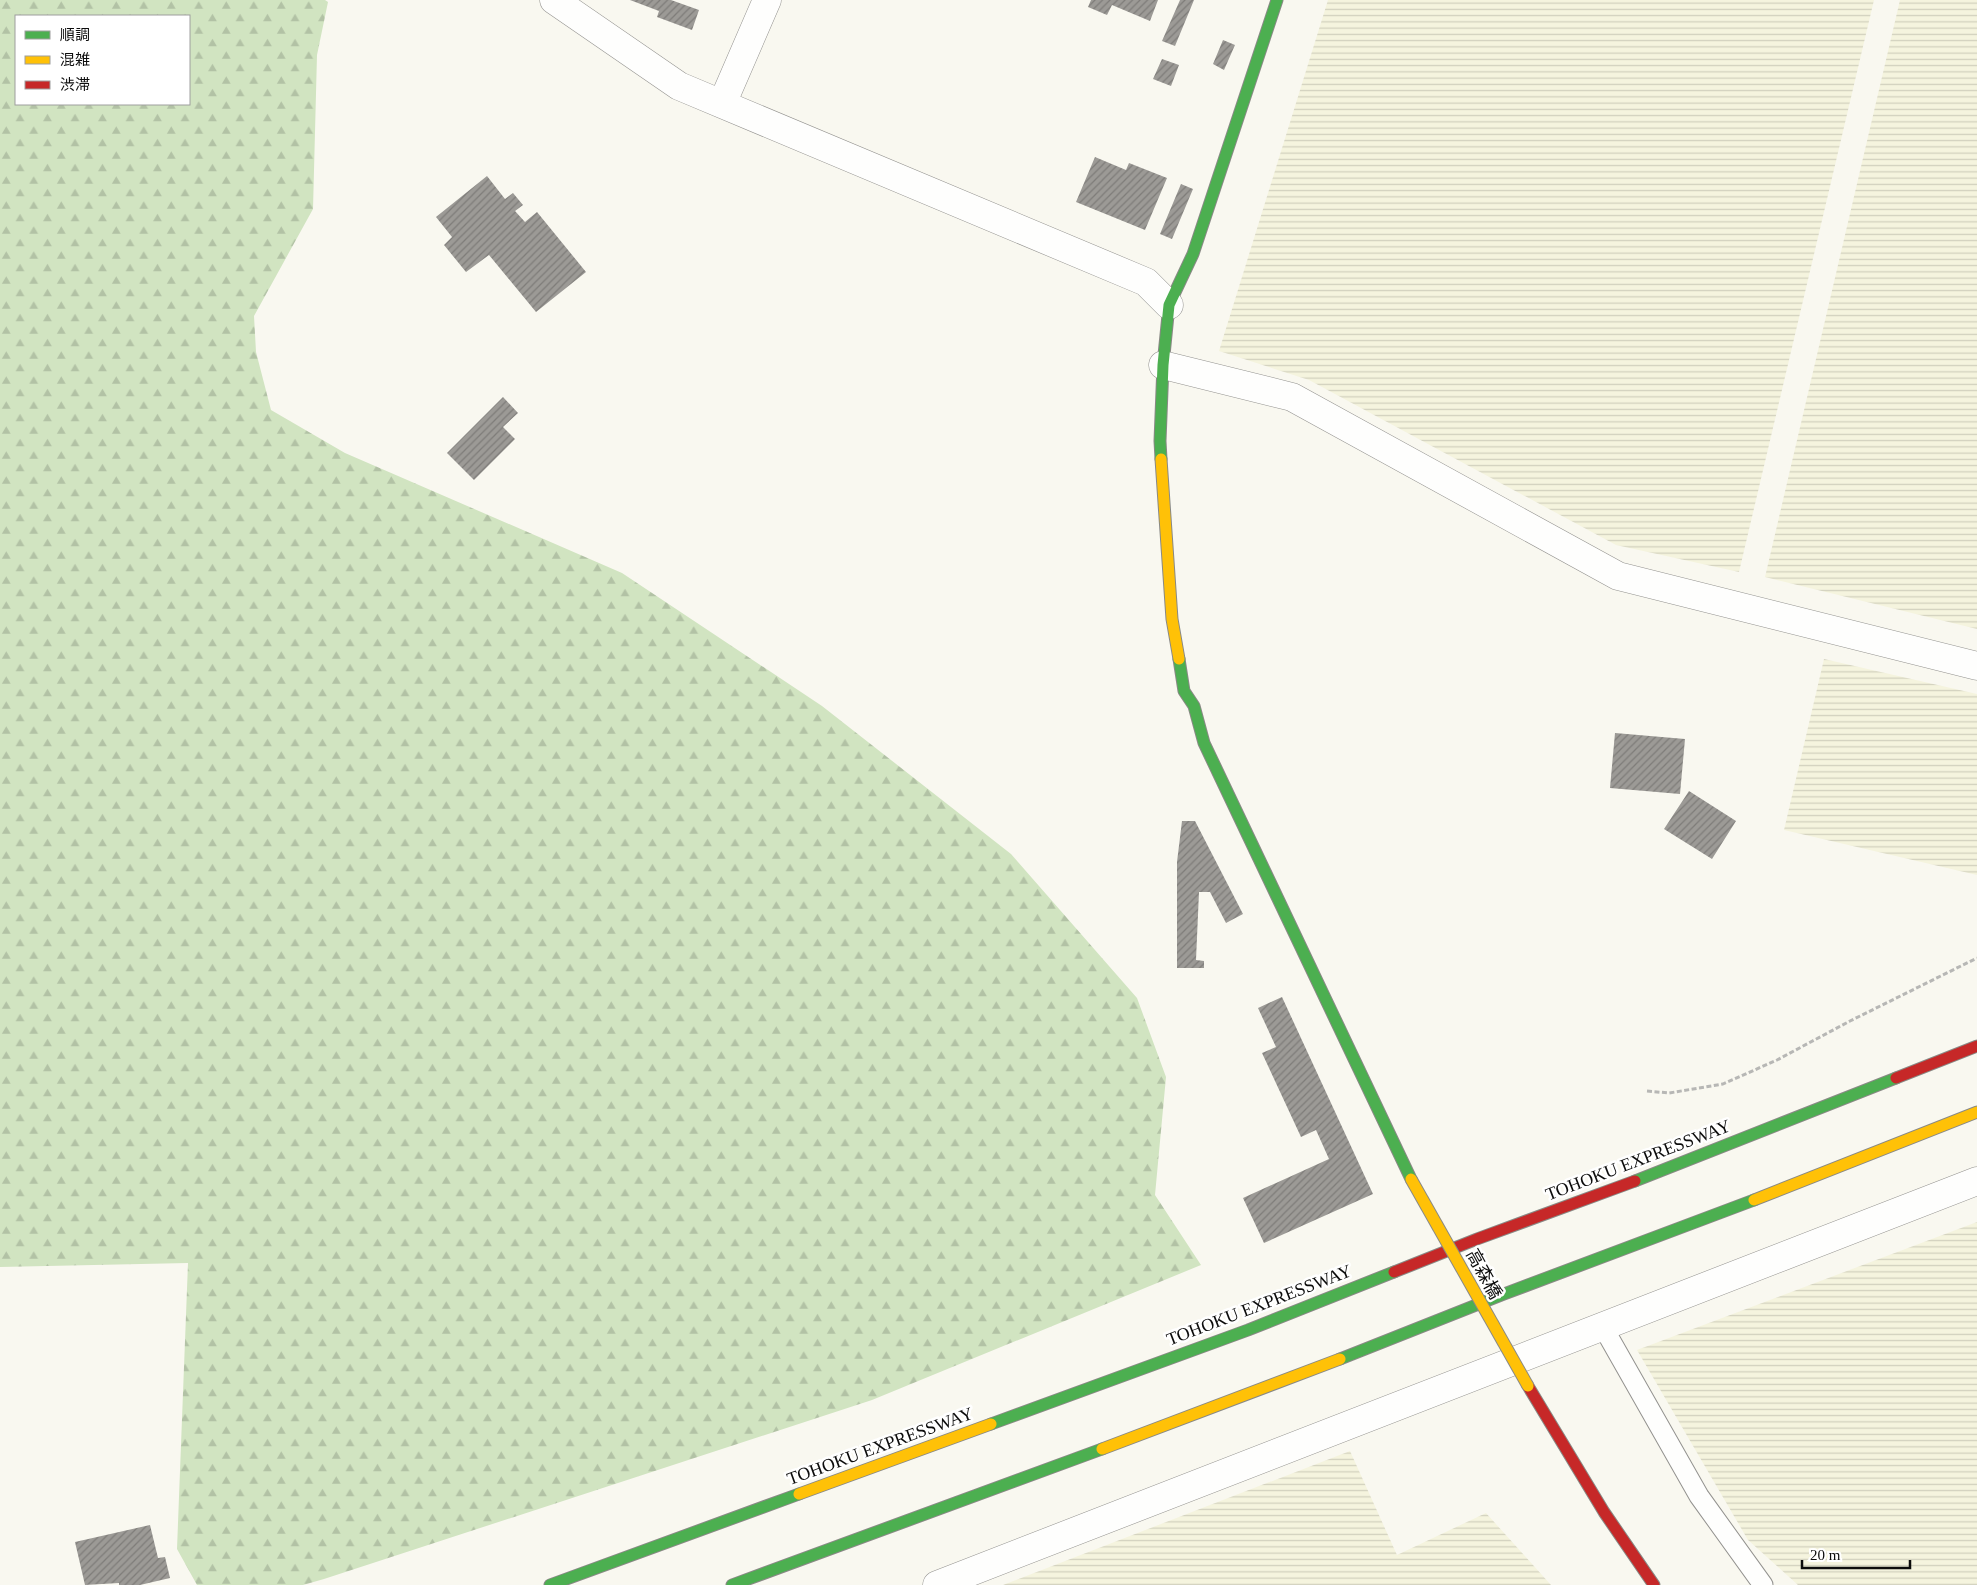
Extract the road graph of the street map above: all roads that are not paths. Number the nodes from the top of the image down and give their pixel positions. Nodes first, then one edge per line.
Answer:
1 (554, 0) edge
2 (767, 0) edge
3 (1277, 0) edge
4 (722, 104) junction
5 (1169, 306) junction
6 (1163, 365) junction
7 (1977, 666) edge
8 (1977, 1046) edge
9 (1977, 1112) edge
10 (1977, 1181) edge
11 (1603, 1327) junction
12 (550, 1585) edge
13 (732, 1585) edge
14 (938, 1585) edge
15 (1654, 1585) edge
16 (1763, 1585) edge

1 - 4 street
2 - 4 street
3 - 5 main road, 高森橋
4 - 5 street
5 - 6 main road, 高森橋
6 - 7 street
6 - 15 main road, 高森橋, bridge
8 - 12 main road, TOHOKU EXPRESSWAY
9 - 13 main road
10 - 11 street
11 - 14 street
11 - 16 lane

